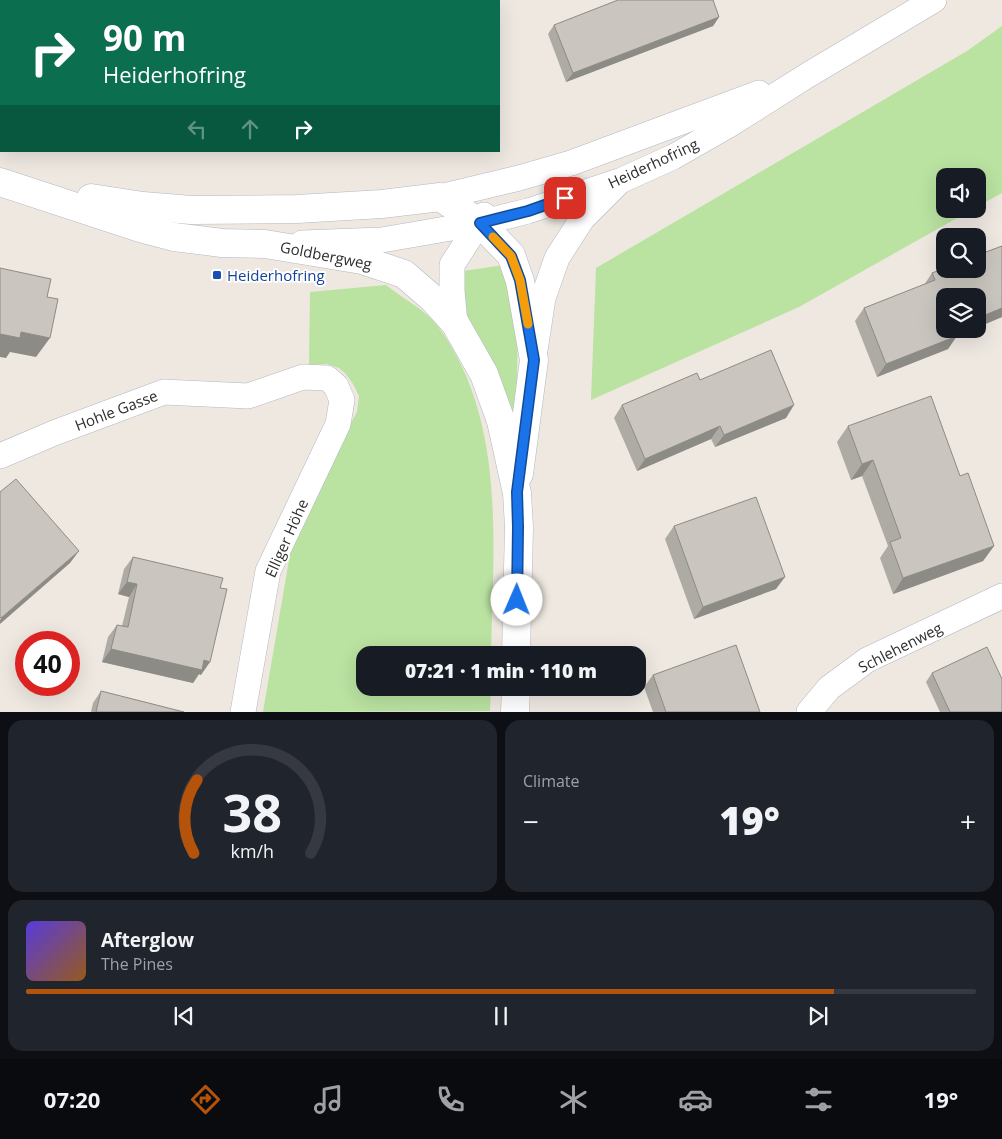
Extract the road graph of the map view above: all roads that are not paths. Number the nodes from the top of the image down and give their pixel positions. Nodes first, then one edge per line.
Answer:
1 (934, 0) edge
2 (808, 75) junction
3 (622, 180) junction
4 (506, 181) junction
5 (8, 184) edge
6 (440, 197) junction
7 (480, 223) junction
8 (265, 244) junction
9 (455, 323) junction
10 (534, 360) junction
11 (342, 400) joint
12 (0, 456) edge
13 (517, 492) junction
14 (1002, 596) edge
15 (516, 646) edge
16 (516, 696) edge
17 (243, 712) edge
18 (515, 712) edge
19 (809, 712) edge

1 - 2 street, Heiderhofring
2 - 3 street, Heiderhofring
2 - 4 street, Heiderhofring
3 - 7 street, Heiderhofring
3 - 10 street, Goldbergweg
4 - 6 street, Heiderhofring
4 - 7 street, Goldbergweg
5 - 6 street, Heiderhofring
5 - 8 street, Heiderhofring
6 - 7 street, Goldbergweg
7 - 8 street, Heiderhofring
7 - 9 street, Goldbergweg
7 - 10 street, Goldbergweg
8 - 9 street, Goldbergweg
9 - 13 street, Goldbergweg
10 - 13 street, Goldbergweg
11 - 12 street, Hohle Gasse
11 - 17 street, Elliger Höhe
13 - 15 street, Goldbergweg
14 - 19 street, Schlehenweg
16 - 18 street

